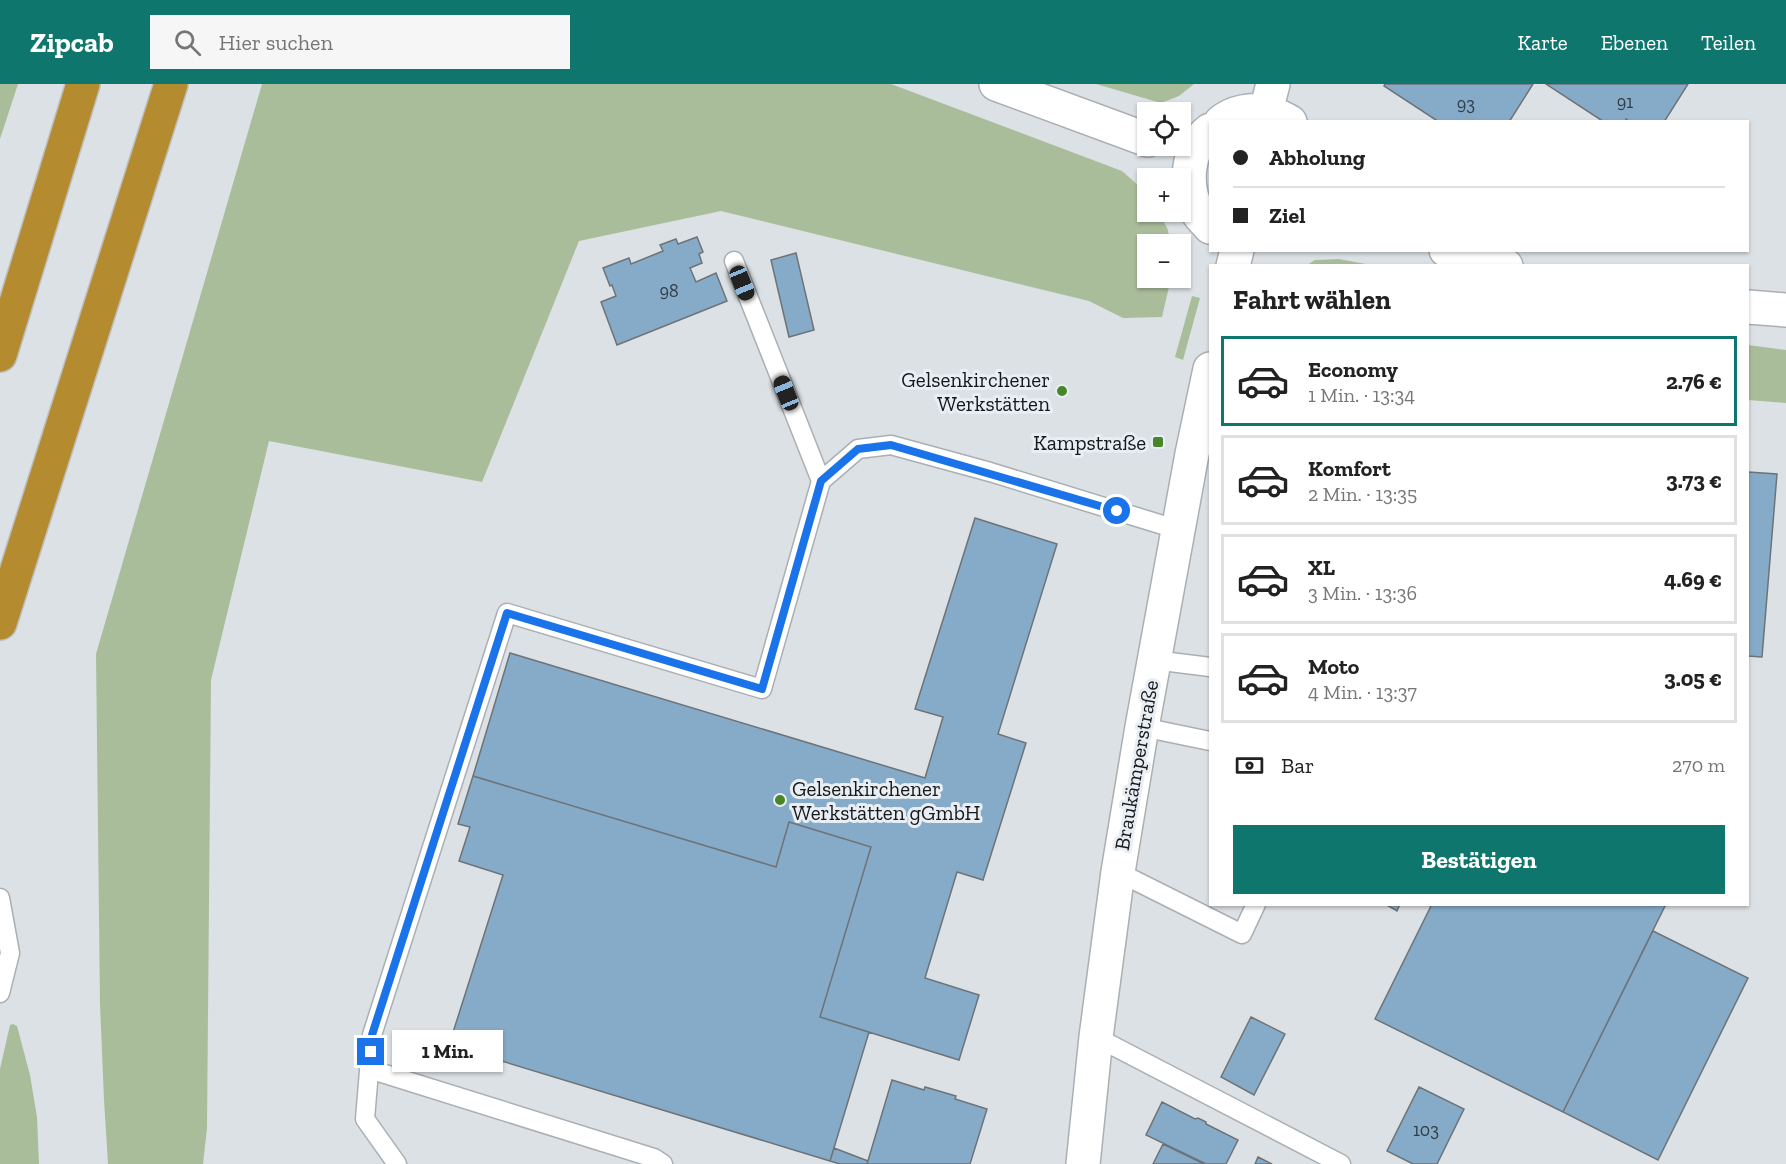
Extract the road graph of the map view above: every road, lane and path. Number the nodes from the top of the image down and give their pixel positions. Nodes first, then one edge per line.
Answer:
1 (83, 84) edge
2 (171, 84) edge
3 (996, 84) edge
4 (1276, 106) edge
5 (1223, 120) edge
6 (1209, 131) edge
7 (1137, 136) edge
8 (1192, 157) joint
9 (1209, 226) edge
10 (1451, 252) edge
11 (734, 261) dead end
12 (1496, 264) edge
13 (1749, 307) edge
14 (1786, 310) edge
15 (0, 355) edge
16 (1209, 373) edge
17 (821, 481) junction
18 (1179, 530) junction
19 (0, 623) edge
20 (1154, 660) junction
21 (1209, 667) edge
22 (1142, 727) junction
23 (1209, 741) edge
24 (1118, 872) junction
25 (0, 898) edge
26 (1255, 906) edge
27 (0, 993) edge
28 (1096, 1037) junction
29 (369, 1069) junction
30 (397, 1164) edge
31 (663, 1164) edge
32 (1083, 1164) edge
33 (1341, 1164) edge

1 - 15 highway
2 - 19 highway
3 - 7 street
4 - 5 street
6 - 8 street
8 - 9 street
10 - 12 street
11 - 17 lane
13 - 14 street
16 - 18 street, Braukämperstraße
17 - 18 lane
17 - 29 lane
18 - 20 street, Braukämperstraße
20 - 21 lane
20 - 22 street, Braukämperstraße
22 - 23 lane
22 - 24 street, Braukämperstraße
24 - 26 lane
24 - 28 street, Braukämperstraße
25 - 27 lane
28 - 32 street, Braukämperstraße
28 - 33 lane
29 - 30 lane
29 - 31 lane

